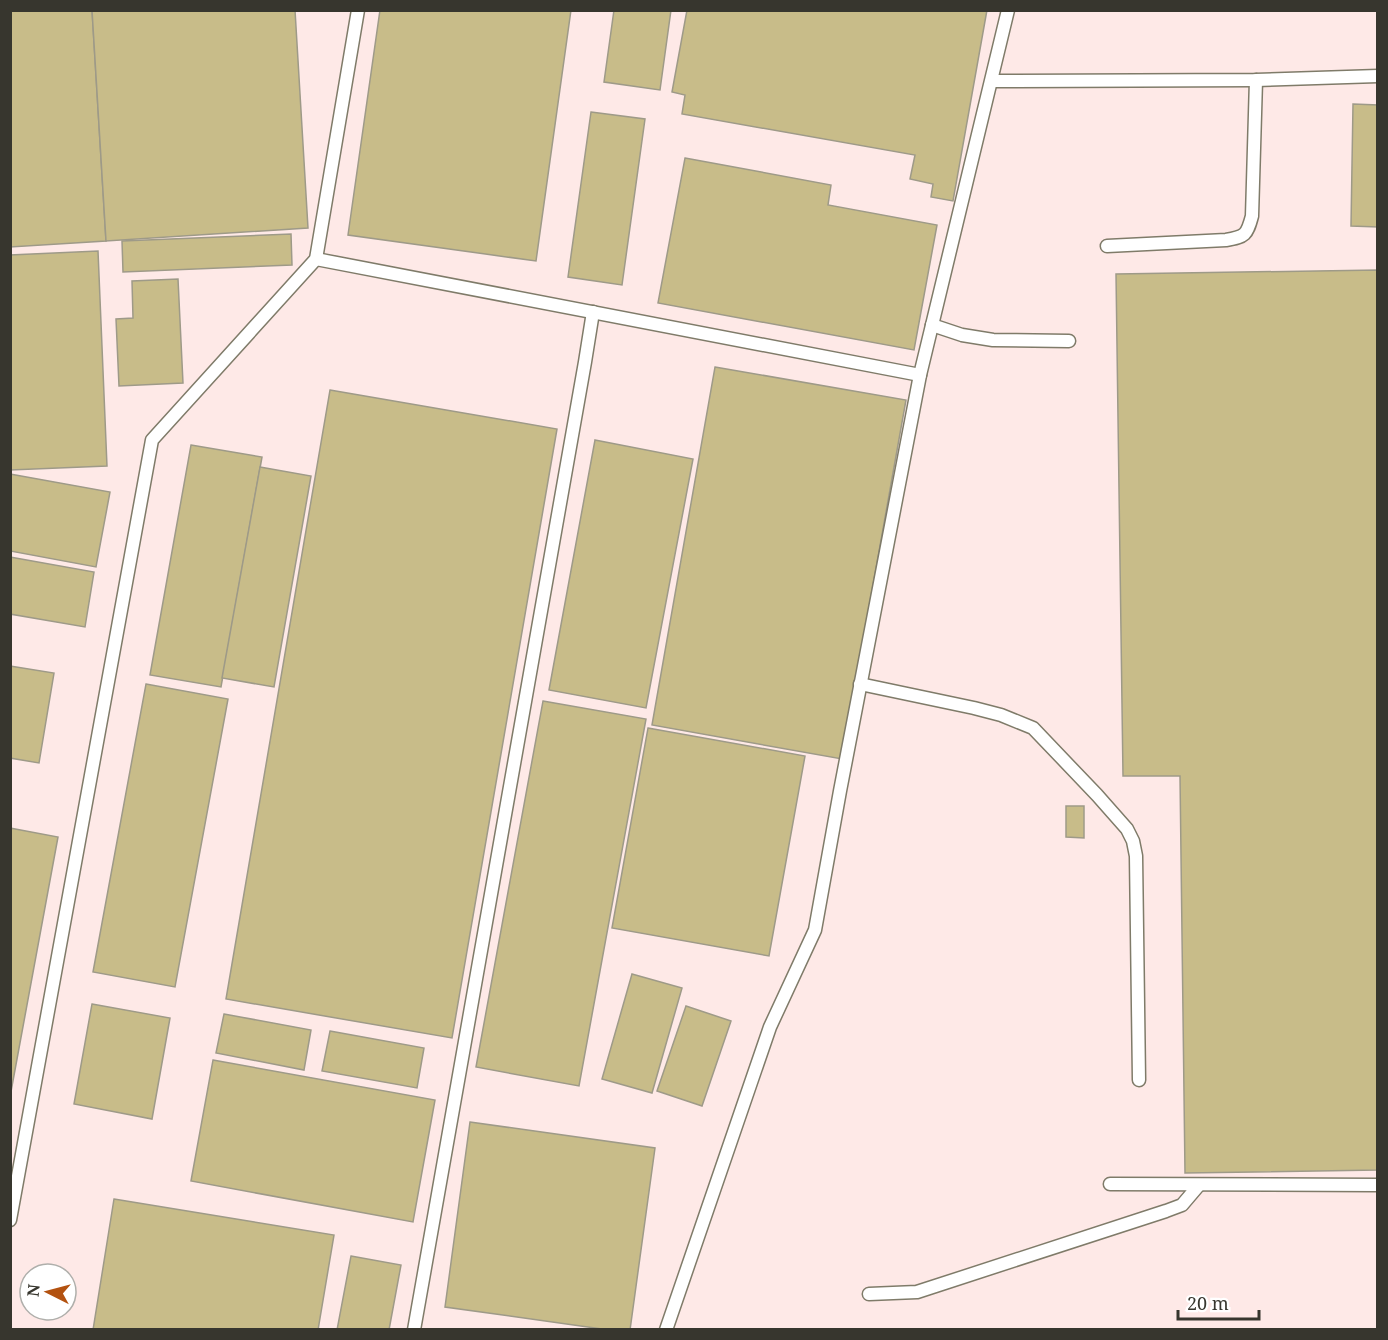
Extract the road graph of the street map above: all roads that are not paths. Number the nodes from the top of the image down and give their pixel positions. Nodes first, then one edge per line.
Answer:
1 (358, 10) edge
2 (1008, 10) edge
3 (1377, 76) edge
4 (1256, 80) junction
5 (992, 81) junction
6 (1107, 246) dead end
7 (316, 259) junction
8 (593, 312) junction
9 (932, 325) junction
10 (1069, 341) dead end
11 (920, 375) junction
12 (860, 684) junction
13 (1139, 1080) dead end
14 (1110, 1184) dead end
15 (1199, 1185) junction
16 (1377, 1185) edge
17 (10, 1220) edge
18 (870, 1294) dead end
19 (414, 1329) edge
20 (666, 1329) edge

1 - 7 lane
2 - 5 lane
3 - 4 lane
4 - 5 lane
4 - 6 lane
5 - 9 lane
7 - 8 lane
7 - 17 lane
8 - 11 lane
8 - 19 lane
9 - 10 lane
9 - 11 lane
11 - 12 lane
12 - 13 lane
12 - 20 lane
14 - 15 lane
15 - 16 lane
15 - 18 lane

